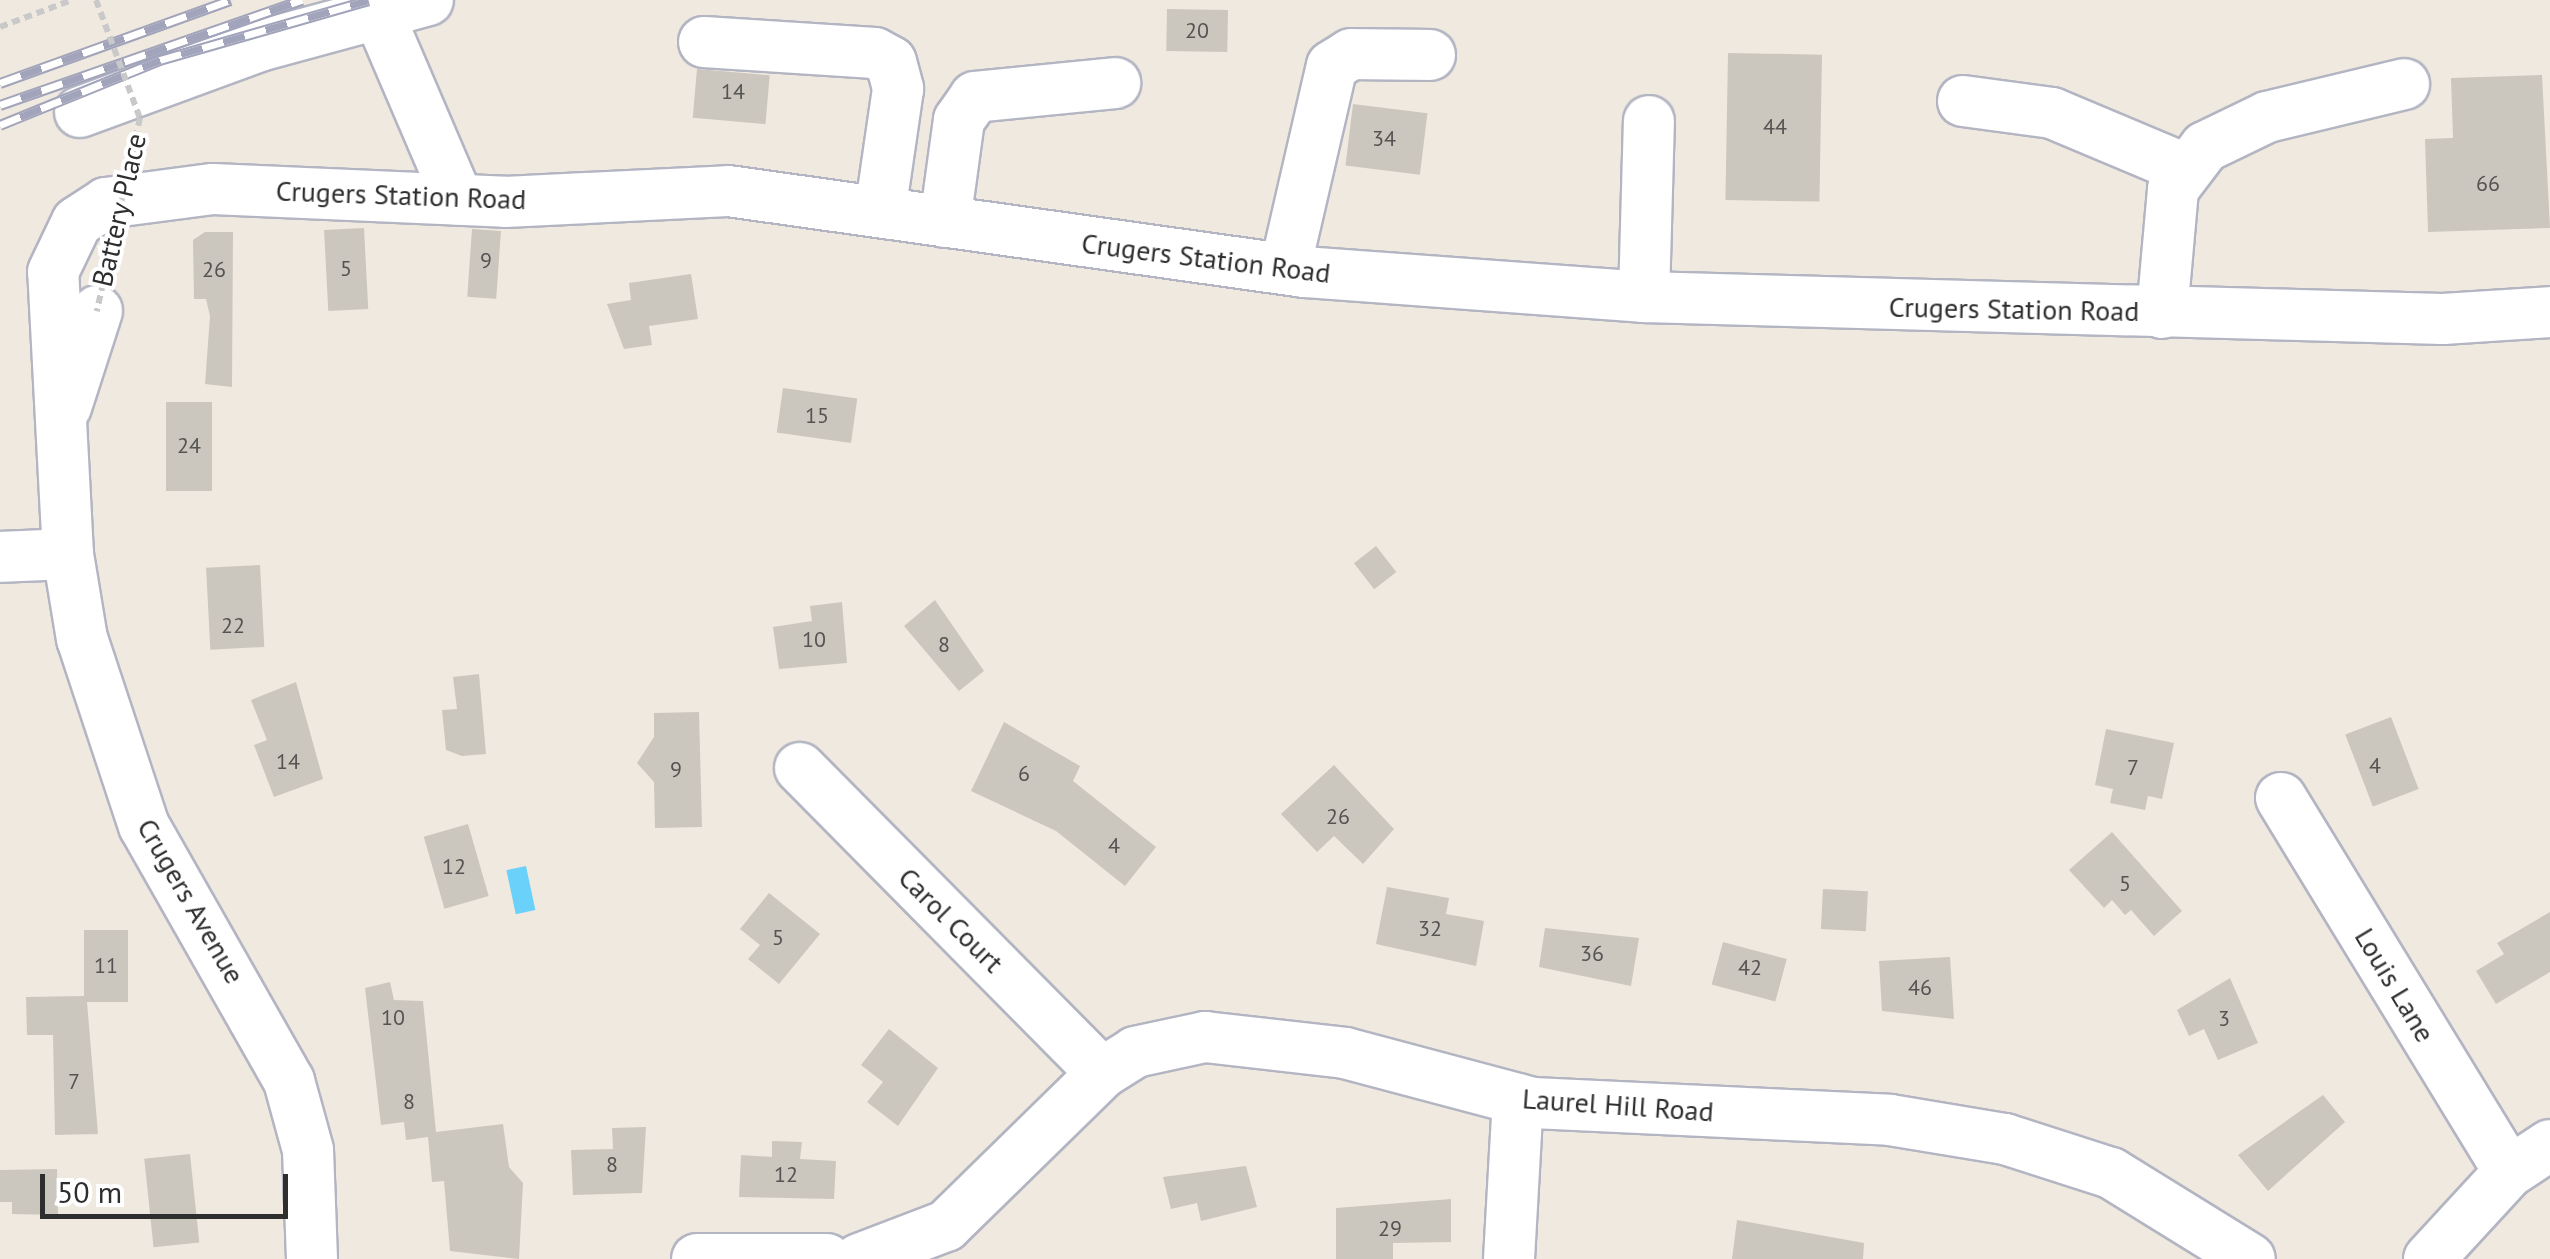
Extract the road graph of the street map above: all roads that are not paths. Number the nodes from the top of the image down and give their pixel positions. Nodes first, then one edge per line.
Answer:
1 (428, 0) edge
2 (378, 13) junction
3 (704, 42) dead end
4 (1430, 55) dead end
5 (1116, 83) dead end
6 (2404, 84) dead end
7 (1963, 101) dead end
8 (80, 112) dead end
9 (1649, 121) dead end
10 (2182, 168) junction
11 (458, 200) junction
12 (880, 212) junction
13 (945, 222) junction
14 (1285, 269) junction
15 (1644, 297) junction
16 (97, 311) road end
17 (2550, 312) edge
18 (2162, 313) junction
19 (60, 420) junction
20 (68, 554) junction
21 (0, 557) edge
22 (800, 768) dead end
23 (2280, 798) dead end
24 (1102, 1072) junction
25 (1518, 1099) junction
26 (2550, 1145) edge
27 (2508, 1172) junction
28 (312, 1259) edge
29 (697, 1259) edge
30 (828, 1259) edge
31 (859, 1259) edge
32 (1509, 1259) edge
33 (2250, 1259) edge
34 (2429, 1259) edge

1 - 2 street
2 - 8 street
2 - 11 street
3 - 12 street
4 - 14 street
5 - 13 street
6 - 10 street
7 - 10 street
9 - 15 street
10 - 18 street
11 - 12 street, Crugers Station Road
11 - 19 street, Crugers Station Road
12 - 13 street, Crugers Station Road
13 - 14 street, Crugers Station Road
14 - 15 street, Crugers Station Road
15 - 18 street, Crugers Station Road
16 - 19 street, Battery Place
17 - 18 street, Crugers Station Road
19 - 20 street, Crugers Avenue
20 - 21 street
20 - 28 street, Crugers Avenue
22 - 24 street, Carol Court
23 - 27 street, Louis Lane
24 - 25 street, Laurel Hill Road
24 - 31 street, Laurel Hill Road
25 - 32 street
25 - 33 street, Laurel Hill Road
26 - 27 street
27 - 34 street
29 - 30 street

